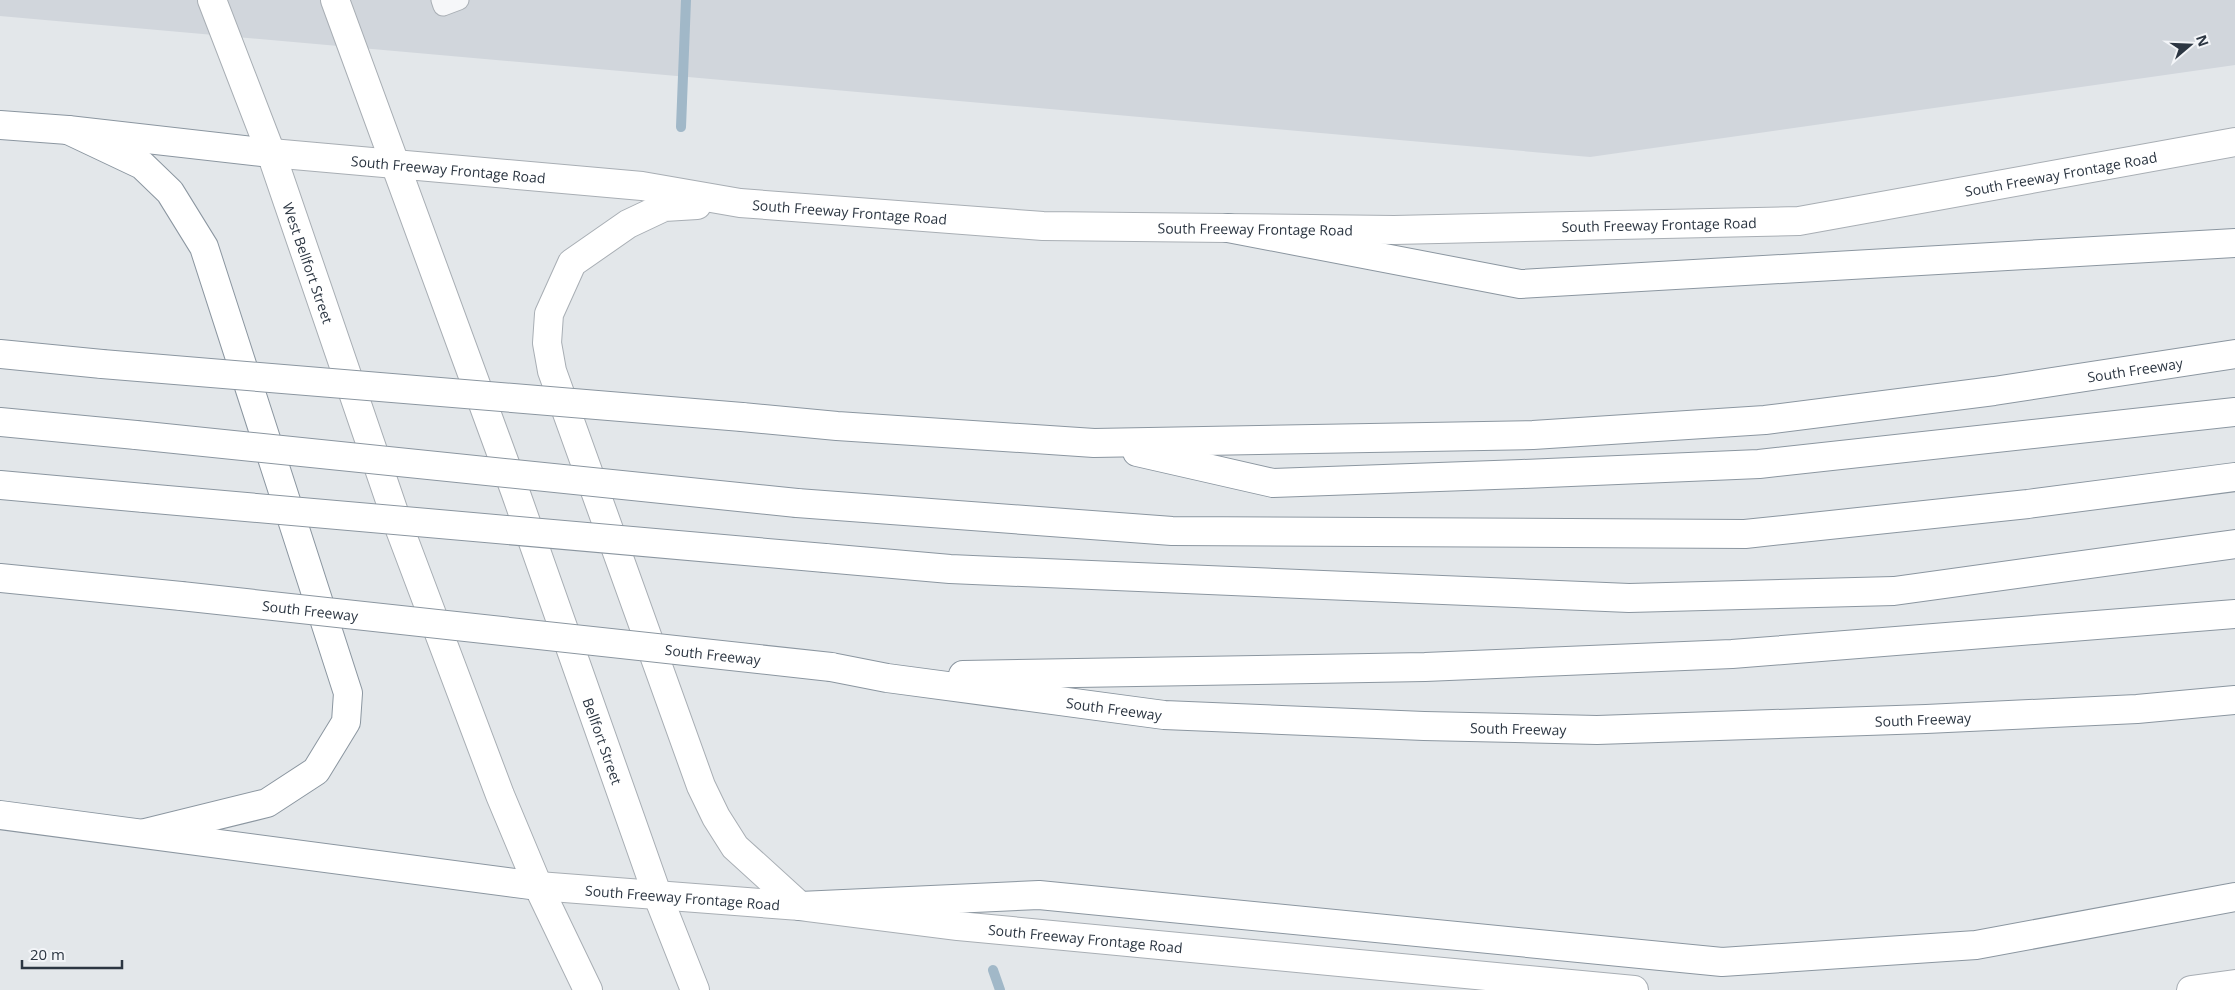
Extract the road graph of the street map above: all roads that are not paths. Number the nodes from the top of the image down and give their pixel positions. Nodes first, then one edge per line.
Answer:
1 (212, 0) edge
2 (335, 0) edge
3 (441, 0) edge
4 (459, 0) edge
5 (0, 126) edge
6 (68, 130) junction
7 (2235, 142) edge
8 (271, 153) junction
9 (395, 163) junction
10 (740, 203) junction
11 (1228, 228) junction
12 (2235, 243) edge
13 (0, 354) edge
14 (2235, 354) edge
15 (2235, 412) edge
16 (0, 422) edge
17 (1094, 442) junction
18 (2235, 476) edge
19 (0, 485) edge
20 (2235, 544) edge
21 (0, 578) edge
22 (2235, 614) edge
23 (887, 678) junction
24 (2235, 700) edge
25 (0, 815) edge
26 (145, 832) junction
27 (538, 886) junction
28 (657, 894) junction
29 (2235, 897) edge
30 (800, 906) junction
31 (2235, 984) edge
32 (588, 990) edge
33 (695, 990) edge
34 (1634, 990) edge
35 (2191, 990) edge

1 - 8 main road, West Bellfort Street
2 - 9 main road
3 - 4 lane
5 - 6 main road, South Freeway Frontage Road
6 - 8 main road, South Freeway Frontage Road
6 - 26 main road
7 - 11 main road, South Freeway Frontage Road
8 - 9 main road, South Freeway Frontage Road
8 - 27 main road, West Bellfort Street
9 - 10 main road, South Freeway Frontage Road
9 - 28 main road, Bellfort Street
10 - 11 main road, South Freeway Frontage Road
10 - 30 main road
11 - 12 main road
13 - 17 main road, South Freeway, bridge
14 - 17 main road, South Freeway
15 - 17 main road
16 - 18 main road, bridge
19 - 20 main road, bridge
21 - 23 main road, South Freeway, bridge
22 - 23 main road
23 - 24 main road, South Freeway
25 - 26 main road, South Freeway Frontage Road
26 - 27 main road, South Freeway Frontage Road
27 - 28 main road, South Freeway Frontage Road
27 - 32 main road
28 - 30 main road, South Freeway Frontage Road
28 - 33 main road, Bellfort Street
29 - 30 main road
30 - 34 main road, South Freeway Frontage Road
31 - 35 main road

